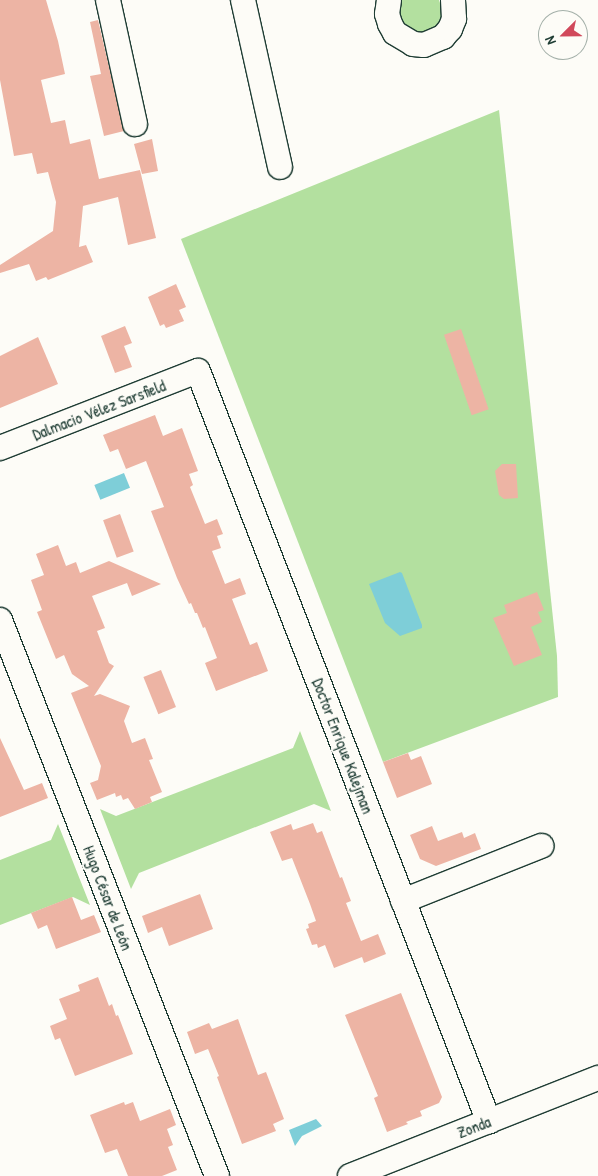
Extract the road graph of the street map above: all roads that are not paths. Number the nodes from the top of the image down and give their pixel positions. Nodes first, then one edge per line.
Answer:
1 (108, 0) edge
2 (243, 0) edge
3 (389, 0) edge
4 (453, 0) edge
5 (136, 124) dead end
6 (280, 167) dead end
7 (198, 371) joint
8 (0, 448) edge
9 (0, 620) edge
10 (541, 846) dead end
11 (403, 901) junction
12 (598, 1078) edge
13 (489, 1122) junction
14 (217, 1176) edge
15 (350, 1176) edge

1 - 5 street
2 - 6 street
3 - 4 street
7 - 8 street, Dalmacio Vélez Sarsfield
7 - 11 street, Doctor Enrique Kalejman
9 - 14 street, Hugo César de León
10 - 11 street
11 - 13 street, Doctor Enrique Kalejman
12 - 13 street, Zonda
13 - 15 street, Zonda

